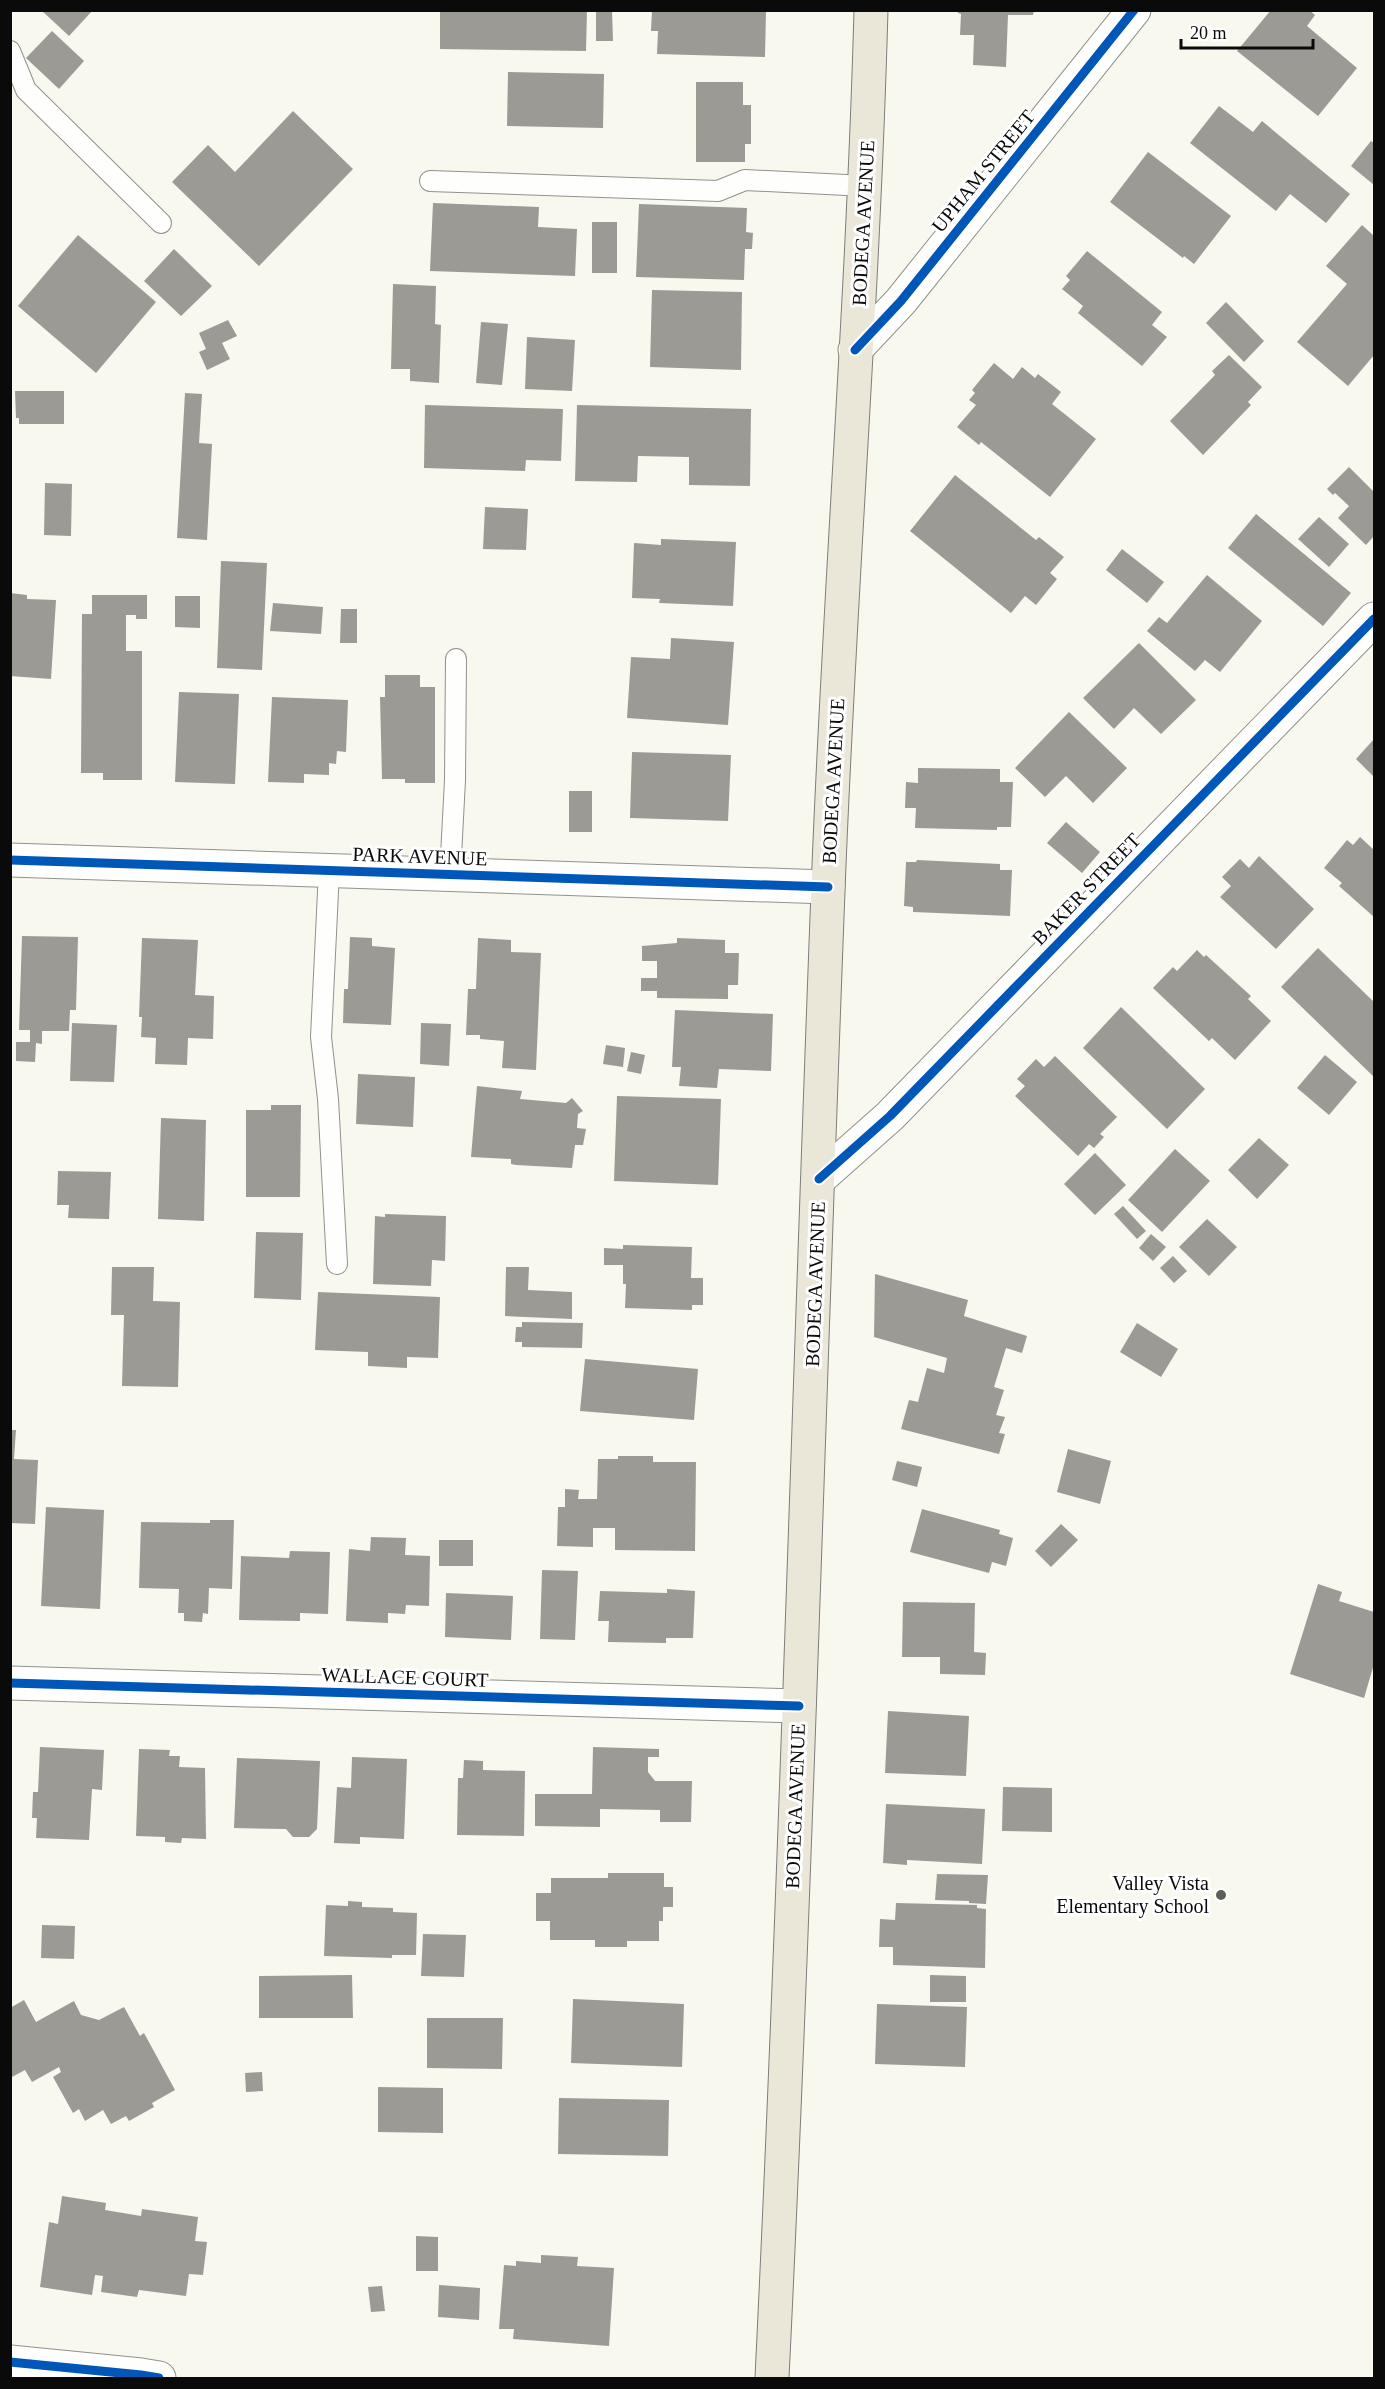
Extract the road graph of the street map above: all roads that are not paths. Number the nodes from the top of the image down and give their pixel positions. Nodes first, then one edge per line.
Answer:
1 (872, 10) edge
2 (1134, 10) edge
3 (10, 51) edge
4 (429, 181) dead end
5 (866, 186) junction
6 (161, 223) dead end
7 (855, 350) junction
8 (1374, 619) edge
9 (456, 659) dead end
10 (10, 860) edge
11 (329, 871) junction
12 (450, 875) junction
13 (828, 887) junction
14 (819, 1179) junction
15 (337, 1264) dead end
16 (10, 1683) edge
17 (799, 1706) junction
18 (10, 2362) edge
19 (159, 2379) edge
20 (772, 2379) edge

1 - 5 main road, BODEGA AVENUE
2 - 7 street, UPHAM STREET
3 - 6 lane
4 - 5 lane
5 - 7 main road, BODEGA AVENUE
7 - 13 main road, BODEGA AVENUE
8 - 14 street, BAKER STREET
9 - 12 lane
10 - 11 street, PARK AVENUE
11 - 12 street, PARK AVENUE
11 - 15 lane
12 - 13 street, PARK AVENUE
13 - 14 main road, BODEGA AVENUE
14 - 17 main road, BODEGA AVENUE
16 - 17 street, WALLACE COURT
17 - 20 main road, BODEGA AVENUE
18 - 19 street

